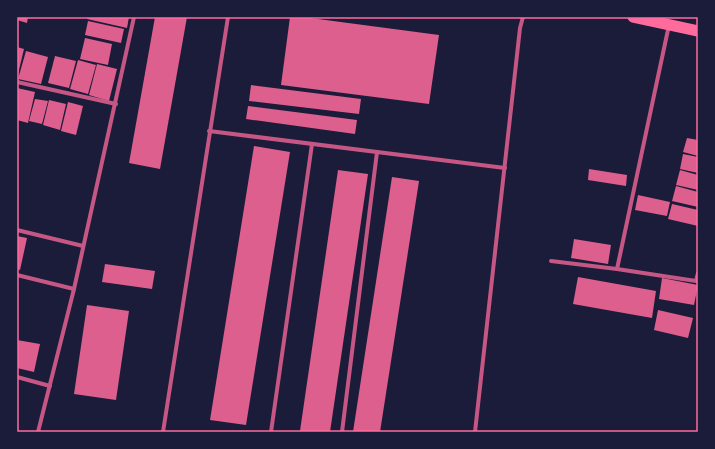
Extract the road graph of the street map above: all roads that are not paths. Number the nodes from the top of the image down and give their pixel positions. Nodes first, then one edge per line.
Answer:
1 (134, 17) edge
2 (228, 17) edge
3 (523, 17) edge
4 (633, 17) edge
5 (669, 25) junction
6 (698, 31) edge
7 (17, 82) edge
8 (116, 104) junction
9 (209, 131) junction
10 (312, 144) junction
11 (377, 152) junction
12 (505, 168) junction
13 (17, 230) edge
14 (83, 246) junction
15 (551, 261) dead end
16 (617, 269) junction
17 (698, 273) edge
18 (17, 275) edge
19 (74, 289) junction
20 (17, 377) edge
21 (50, 386) junction
22 (38, 432) edge
23 (162, 432) edge
24 (271, 432) edge
25 (342, 432) edge
26 (475, 432) edge

1 - 8 street
2 - 9 street
3 - 12 street
4 - 5 highway
5 - 6 highway
5 - 16 street
7 - 8 street
8 - 14 street
9 - 10 street
9 - 23 street
10 - 11 street
10 - 24 street
11 - 12 street
11 - 25 street
12 - 26 street
13 - 14 street
14 - 19 street
15 - 16 street
16 - 17 street
18 - 19 street
19 - 21 street
20 - 21 street
21 - 22 street

